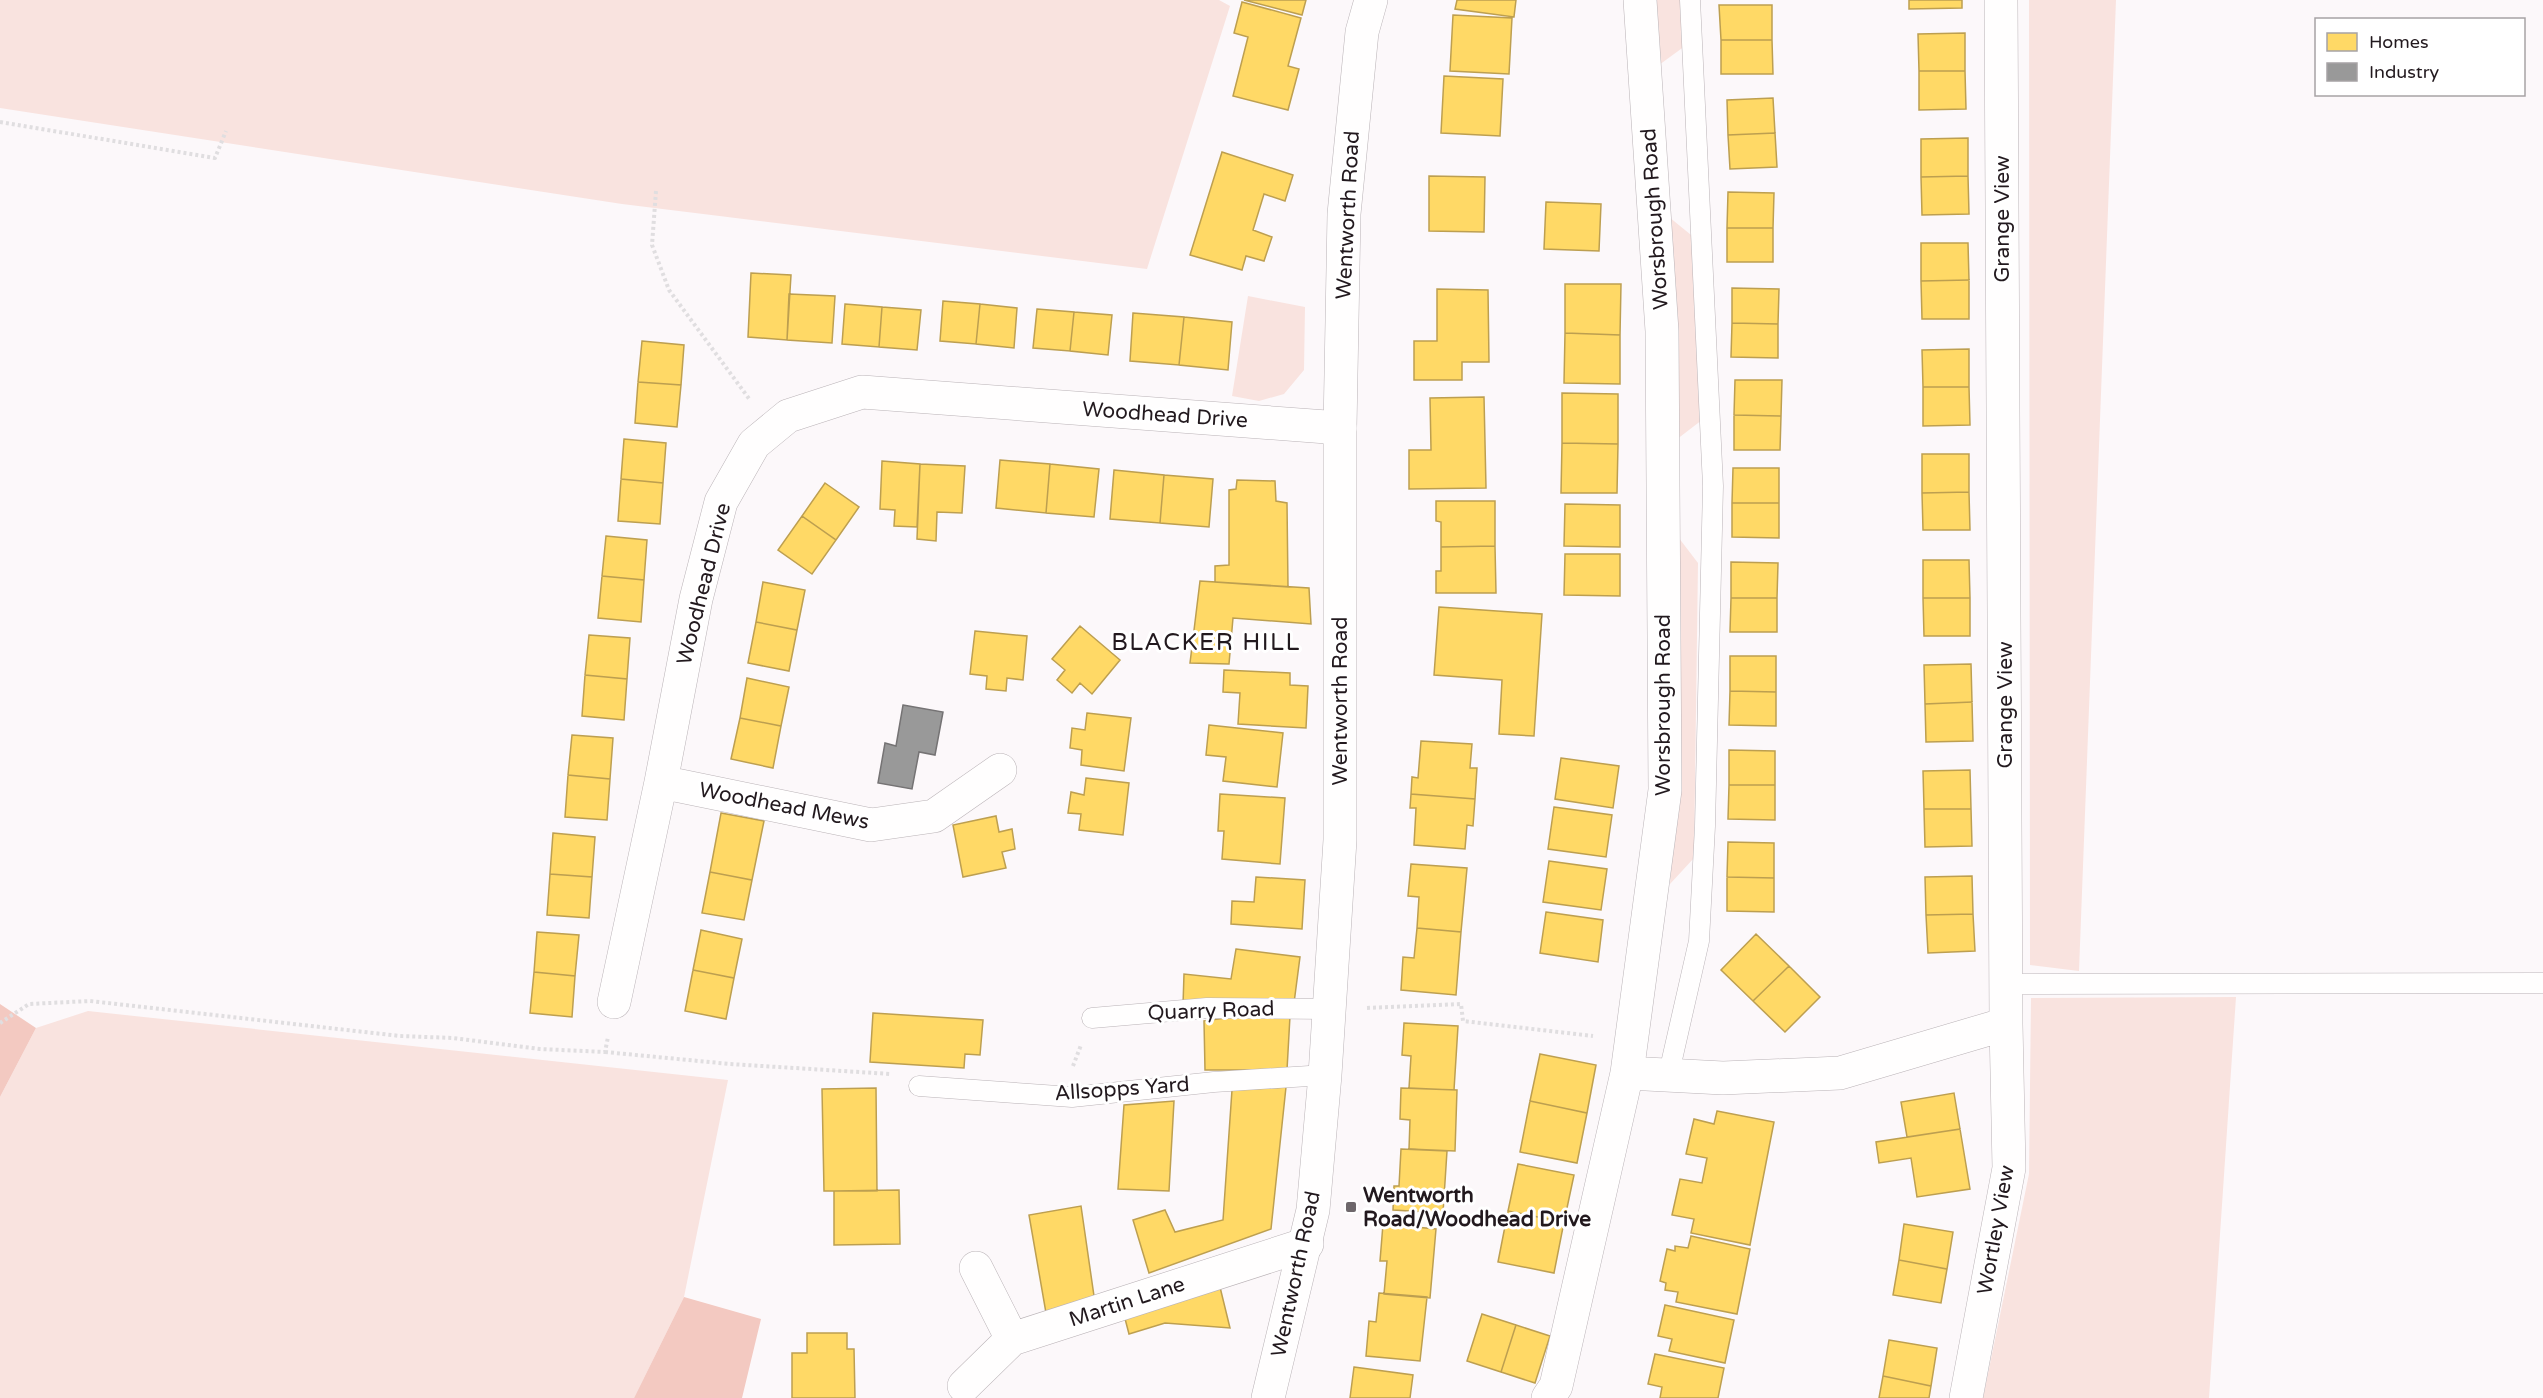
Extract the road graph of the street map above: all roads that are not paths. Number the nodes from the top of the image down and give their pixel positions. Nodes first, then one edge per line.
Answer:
1 (1371, 0) edge
2 (1640, 0) edge
3 (1690, 0) edge
4 (2001, 0) edge
5 (1340, 428) junction
6 (1000, 770) dead end
7 (661, 782) junction
8 (2543, 983) edge
9 (2006, 984) junction
10 (614, 1002) road end
11 (1330, 1009) junction
12 (1092, 1018) dead end
13 (2006, 1024) junction
14 (1627, 1073) junction
15 (1325, 1075) junction
16 (1668, 1077) junction
17 (919, 1086) dead end
18 (1307, 1244) junction
19 (976, 1268) dead end
20 (1012, 1339) junction
21 (956, 1392) edge
22 (1268, 1398) edge
23 (1548, 1398) edge
24 (1966, 1398) edge

1 - 5 street, Wentworth Road
2 - 14 street, Worsbrough Road
3 - 16 lane, Worsbrough Road
4 - 9 street, Grange View
5 - 7 street, Woodhead Drive
5 - 11 street, Wentworth Road
6 - 7 street, Woodhead Mews
7 - 10 street, Woodhead Drive
8 - 9 lane
9 - 13 street, Grange View
11 - 12 lane, Quarry Road
11 - 15 street, Wentworth Road
13 - 16 street
13 - 24 street, Wortley View
14 - 16 street
14 - 23 street, Worsbrough Road
15 - 17 lane, Allsopps Yard
15 - 18 street, Wentworth Road
18 - 20 street, Martin Lane
18 - 22 street, Wentworth Road
19 - 20 street
20 - 21 street, Martin Lane

